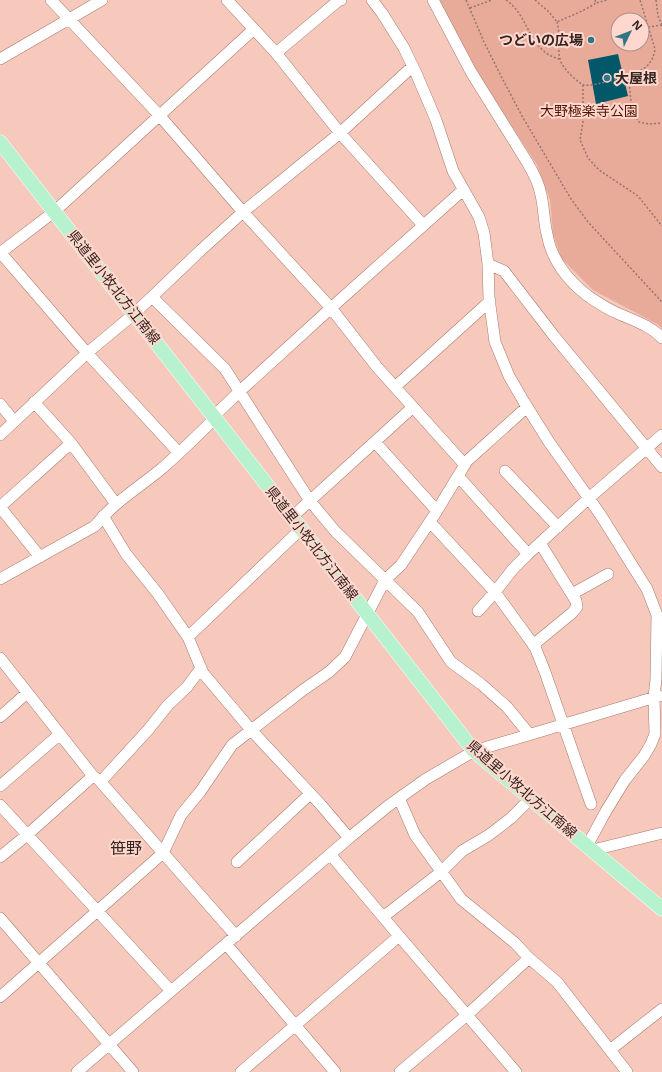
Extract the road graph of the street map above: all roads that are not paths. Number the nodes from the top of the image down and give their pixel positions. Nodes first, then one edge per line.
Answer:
1 (51, 0) edge
2 (102, 0) edge
3 (227, 0) edge
4 (341, 0) edge
5 (372, 0) edge
6 (433, 0) edge
7 (69, 19) junction
8 (254, 29) junction
9 (276, 53) junction
10 (1, 55) edge
11 (413, 66) junction
12 (160, 116) junction
13 (340, 133) junction
14 (0, 142) edge
15 (463, 190) junction
16 (55, 211) junction
17 (243, 212) junction
18 (423, 226) junction
19 (0, 252) edge
20 (488, 264) junction
21 (152, 297) junction
22 (490, 301) junction
23 (331, 308) junction
24 (134, 314) junction
25 (662, 338) edge
26 (86, 353) junction
27 (395, 387) junction
28 (240, 391) junction
29 (34, 402) junction
30 (0, 404) edge
31 (413, 407) junction
32 (527, 407) junction
33 (214, 418) junction
34 (14, 421) junction
35 (0, 435) edge
36 (662, 435) edge
37 (375, 442) junction
38 (71, 443) junction
39 (647, 449) junction
40 (179, 454) junction
41 (465, 464) junction
42 (662, 467) edge
43 (505, 471) dead end
44 (458, 476) junction
45 (589, 498) junction
46 (310, 501) junction
47 (116, 504) junction
48 (0, 507) edge
49 (437, 511) junction
50 (103, 516) junction
51 (292, 517) junction
52 (430, 522) junction
53 (558, 527) junction
54 (301, 529) junction
55 (540, 543) junction
56 (528, 554) junction
57 (40, 557) junction
58 (608, 574) dead end
59 (0, 580) edge
60 (385, 580) junction
61 (495, 592) junction
62 (572, 594) junction
63 (478, 611) dead end
64 (366, 614) junction
65 (188, 637) junction
66 (533, 645) junction
67 (0, 658) edge
68 (201, 668) junction
69 (27, 693) junction
70 (658, 696) edge
71 (0, 717) edge
72 (563, 724) junction
73 (252, 731) junction
74 (60, 734) junction
75 (529, 734) junction
76 (474, 751) junction
77 (96, 778) junction
78 (0, 786) edge
79 (310, 794) junction
80 (399, 798) junction
81 (531, 798) junction
82 (0, 804) edge
83 (591, 804) dead end
84 (662, 833) edge
85 (27, 834) junction
86 (349, 838) junction
87 (590, 848) junction
88 (163, 853) junction
89 (330, 854) junction
90 (0, 857) edge
91 (237, 862) dead end
92 (441, 872) junction
93 (662, 909) edge
94 (98, 912) junction
95 (383, 917) junction
96 (2, 923) edge
97 (236, 936) junction
98 (399, 936) junction
99 (226, 944) junction
100 (529, 958) junction
101 (39, 963) junction
102 (171, 991) junction
103 (0, 997) edge
104 (662, 1009) edge
105 (467, 1015) junction
106 (295, 1025) junction
107 (109, 1044) junction
108 (610, 1050) junction
109 (78, 1072) edge
110 (133, 1072) edge
111 (241, 1072) edge
112 (335, 1072) edge
113 (400, 1072) edge
114 (516, 1072) edge
115 (627, 1072) edge

1 - 7 street
2 - 7 street
3 - 8 street
4 - 9 street
5 - 11 street
6 - 25 street
7 - 10 street
7 - 12 street
8 - 9 street
8 - 12 street
9 - 13 street
11 - 13 street
11 - 15 street
12 - 16 street
12 - 17 street
13 - 17 street
13 - 18 street
14 - 16 main road, 県道里小牧北方江南線
15 - 18 street
15 - 20 street
16 - 19 street
16 - 24 main road, 県道里小牧北方江南線
17 - 21 street
17 - 23 street
18 - 23 street
19 - 26 street
20 - 22 street
20 - 39 street
21 - 24 street
21 - 28 street
22 - 27 street
22 - 32 street
23 - 27 street
23 - 28 street
24 - 26 street
24 - 33 main road, 県道里小牧北方江南線
26 - 29 street
26 - 40 street
27 - 31 street
28 - 33 street
28 - 46 street
29 - 34 street
29 - 38 street
30 - 34 street
31 - 37 street
31 - 41 street
32 - 41 street
32 - 45 street
33 - 40 street
33 - 51 main road, 県道里小牧北方江南線
34 - 35 street
36 - 39 street
37 - 46 street
37 - 49 street
38 - 47 street
38 - 48 street
39 - 42 street
39 - 45 street
40 - 47 street
41 - 44 street
43 - 53 street
44 - 49 street
44 - 56 street
45 - 53 street
45 - 70 street
46 - 51 street
46 - 60 street
47 - 50 street
48 - 57 street
49 - 52 street
50 - 57 street
50 - 65 street
51 - 54 main road, 県道里小牧北方江南線
52 - 60 street
52 - 61 street
53 - 55 street
54 - 64 main road, 県道里小牧北方江南線
54 - 65 street
55 - 56 street
55 - 62 street
56 - 61 street
57 - 59 street
58 - 62 street
60 - 64 street
60 - 75 street
61 - 63 street
61 - 66 street
62 - 66 street
64 - 73 street
64 - 76 main road, 県道里小牧北方江南線
65 - 68 street
66 - 72 street
67 - 69 street
68 - 73 street
68 - 77 street
69 - 71 street
69 - 74 street
70 - 72 street
70 - 87 street
72 - 75 street
72 - 83 street
73 - 79 street
73 - 88 street
74 - 77 street
74 - 78 street
75 - 76 street
76 - 80 street
76 - 81 main road, 県道里小牧北方江南線
77 - 85 street
77 - 88 street
79 - 86 street
79 - 91 street
80 - 86 street
80 - 92 street
81 - 87 main road, 県道里小牧北方江南線
81 - 92 street
82 - 85 street
84 - 87 street
85 - 90 street
85 - 94 street
86 - 89 street
87 - 93 main road, 県道里小牧北方江南線
88 - 94 street
88 - 97 street
89 - 95 street
89 - 97 street
92 - 95 street
92 - 100 street
94 - 101 street
94 - 102 street
95 - 98 street
96 - 101 street
97 - 99 street
98 - 105 street
98 - 106 street
99 - 102 street
99 - 106 street
100 - 105 street
100 - 108 street
101 - 103 street
101 - 107 street
102 - 107 street
104 - 108 street
105 - 113 street
105 - 114 street
106 - 111 street
106 - 112 street
107 - 109 street
107 - 110 street
108 - 115 street

